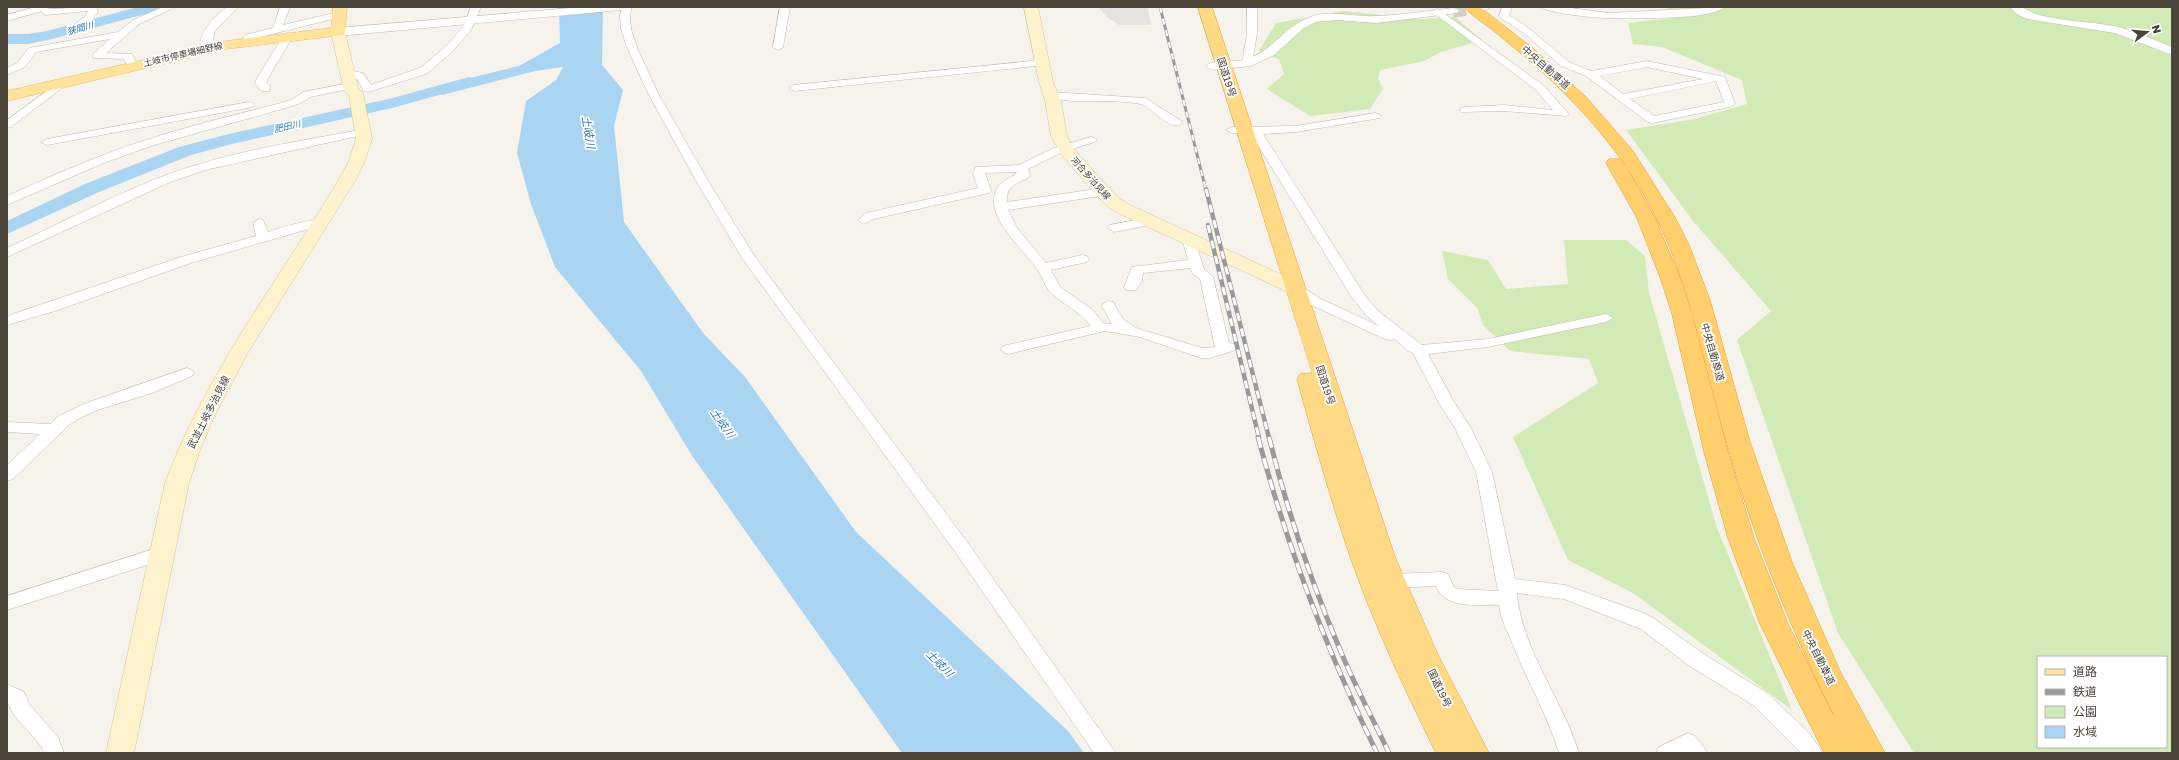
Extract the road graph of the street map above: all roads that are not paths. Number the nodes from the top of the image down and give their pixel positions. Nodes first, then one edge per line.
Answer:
1 (171, 7) edge
2 (233, 7) edge
3 (285, 7) edge
4 (476, 7) edge
5 (616, 7) edge
6 (621, 7) edge
7 (627, 7) edge
8 (786, 7) edge
9 (1031, 7) edge
10 (1194, 7) edge
11 (1205, 7) edge
12 (1252, 7) edge
13 (1485, 7) edge
14 (1507, 7) edge
15 (1546, 7) edge
16 (1719, 7) edge
17 (2016, 7) edge
18 (1481, 8) edge
19 (1455, 9) edge
20 (1578, 10) edge
21 (46, 11) edge
22 (339, 11) edge
23 (7, 18) edge
24 (472, 20) junction
25 (338, 32) junction
26 (282, 33) junction
27 (121, 34) junction
28 (68, 43) junction
29 (778, 47) dead end
30 (206, 49) junction
31 (2172, 51) edge
32 (23, 61) junction
33 (1042, 63) junction
34 (1247, 63) junction
35 (7, 64) edge
36 (133, 66) junction
37 (1218, 66) junction
38 (7, 72) edge
39 (1590, 74) junction
40 (1721, 79) junction
41 (62, 83) junction
42 (264, 88) dead end
43 (351, 88) junction
44 (794, 88) dead end
45 (308, 94) junction
46 (1051, 95) junction
47 (7, 96) edge
48 (1622, 97) junction
49 (1465, 110) dead end
50 (1376, 116) dead end
51 (1177, 122) dead end
52 (7, 125) edge
53 (1244, 131) junction
54 (358, 135) junction
55 (1091, 140) dead end
56 (47, 142) dead end
57 (1065, 147) junction
58 (1022, 168) junction
59 (1103, 192) junction
60 (7, 201) edge
61 (1000, 207) junction
62 (864, 220) dead end
63 (1151, 221) junction
64 (259, 223) dead end
65 (319, 224) junction
66 (1114, 228) dead end
67 (263, 237) junction
68 (1188, 238) junction
69 (7, 253) edge
70 (1082, 259) dead end
71 (1196, 263) junction
72 (1043, 268) junction
73 (1286, 284) junction
74 (1131, 287) dead end
75 (1108, 305) dead end
76 (1606, 318) dead end
77 (7, 321) edge
78 (1100, 328) junction
79 (1136, 332) junction
80 (1008, 350) dead end
81 (1419, 350) junction
82 (187, 373) dead end
83 (7, 427) edge
84 (54, 430) junction
85 (7, 475) edge
86 (163, 554) junction
87 (1392, 581) junction
88 (1507, 592) junction
89 (7, 603) edge
90 (7, 692) edge
91 (54, 753) edge
92 (120, 753) edge
93 (1106, 753) edge
94 (1451, 753) edge
95 (1474, 753) edge
96 (1570, 753) edge
97 (1666, 753) edge
98 (1698, 753) edge
99 (1813, 753) edge
100 (1840, 753) edge
101 (1870, 753) edge

1 - 27 street
2 - 30 street
3 - 26 street
4 - 24 street
5 - 6 street
5 - 24 street
7 - 93 street
8 - 29 street
9 - 33 main road, 河合多治見線
10 - 37 highway, 国道19号
11 - 37 highway, 国道19号
12 - 34 street
13 - 18 street
14 - 39 street
15 - 20 street
16 - 20 street
17 - 31 street
19 - 34 street
19 - 49 street
19 - 100 highway, 中央自動車道
19 - 101 highway, 中央自動車道
21 - 23 street
21 - 28 street
22 - 25 main road
22 - 26 street
24 - 25 street
24 - 43 street
25 - 26 main road, 土岐市停車場細野線
25 - 43 main road
26 - 30 main road, 土岐市停車場細野線
26 - 42 street
27 - 28 street
27 - 36 street
28 - 32 street
30 - 36 main road, 土岐市停車場細野線
32 - 35 street
32 - 38 street
33 - 44 street
33 - 46 main road, 河合多治見線
34 - 37 street
36 - 41 main road, 土岐市停車場細野線
37 - 53 highway, 国道19号
39 - 40 street
39 - 48 street
40 - 48 street
40 - 48 street
41 - 47 main road, 土岐市停車場細野線
41 - 52 street
43 - 45 street
43 - 54 main road
45 - 56 street
45 - 60 street
46 - 51 street
46 - 57 main road, 河合多治見線
50 - 53 street
53 - 73 highway, 国道19号
53 - 81 street
54 - 65 main road, 武並土岐多治見線
54 - 69 street
55 - 57 street
57 - 58 street
57 - 59 main road, 河合多治見線
58 - 61 street
58 - 62 street
59 - 61 street
59 - 63 main road, 河合多治見線
61 - 72 street
63 - 66 street
63 - 68 main road, 河合多治見線
64 - 67 street
65 - 67 street
65 - 86 main road, 武並土岐多治見線
67 - 77 street
68 - 71 street
68 - 73 main road, 河合多治見線
70 - 72 street
71 - 74 street
71 - 79 street
72 - 78 street
73 - 81 street
73 - 87 highway, 国道19号
73 - 94 highway, 国道19号
75 - 79 street
76 - 81 street
78 - 79 street
78 - 80 street
81 - 88 street
82 - 84 street
83 - 84 street
84 - 85 street
86 - 89 street
86 - 92 main road, 武並土岐多治見線
87 - 88 street
87 - 95 highway, 国道19号
88 - 96 street
88 - 99 street
90 - 91 street
97 - 98 street

